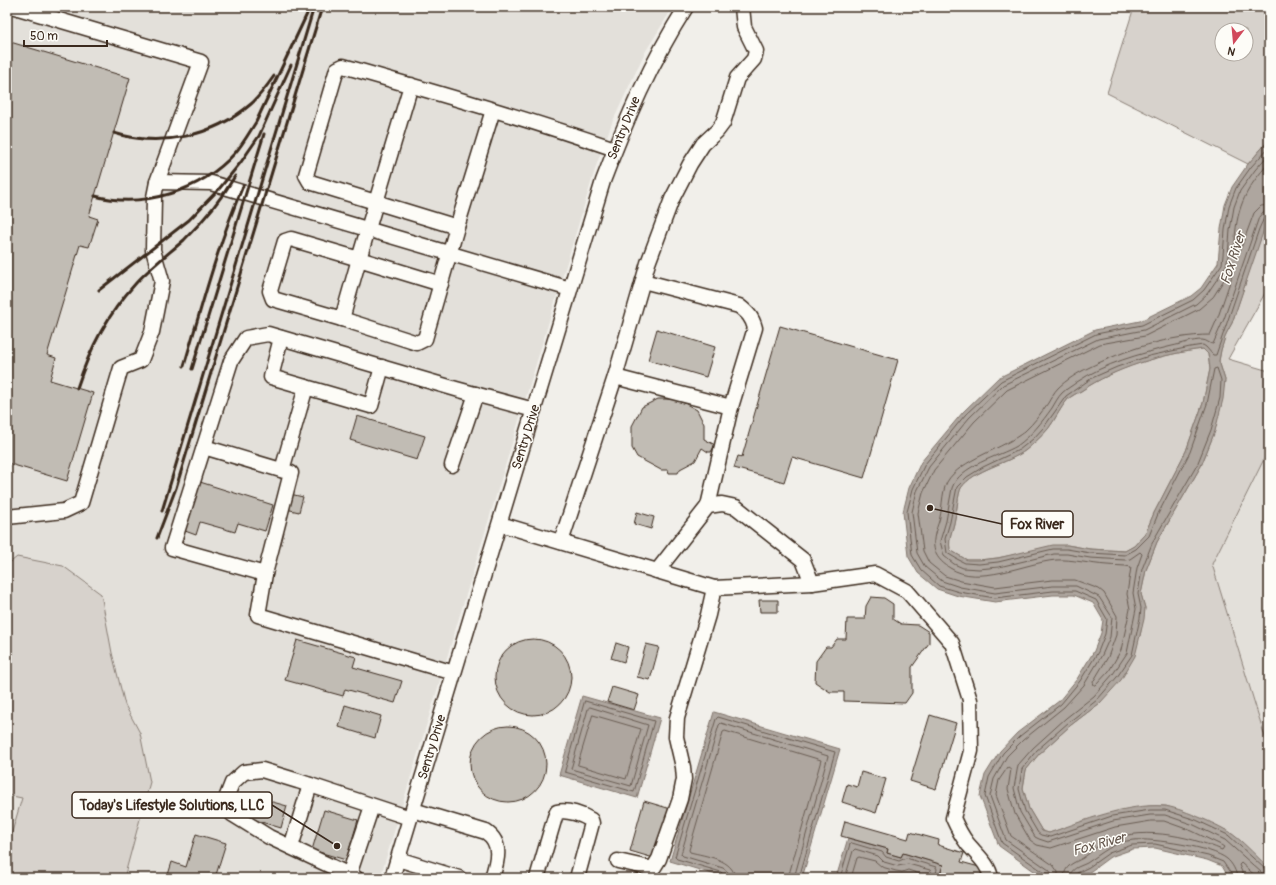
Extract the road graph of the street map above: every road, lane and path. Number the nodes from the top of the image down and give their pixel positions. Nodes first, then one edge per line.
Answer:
1 (15, 7) edge
2 (686, 7) edge
3 (742, 7) edge
4 (411, 85) junction
5 (493, 110) junction
6 (615, 149) junction
7 (157, 182) junction
8 (375, 202) junction
9 (457, 227) junction
10 (368, 229) junction
11 (449, 253) junction
12 (359, 259) junction
13 (643, 280) junction
14 (441, 284) junction
15 (570, 289) junction
16 (342, 319) junction
17 (280, 338) junction
18 (382, 367) junction
19 (615, 377) junction
20 (306, 387) junction
21 (476, 394) junction
22 (731, 407) junction
23 (534, 410) junction
24 (204, 447) junction
25 (452, 465) dead end
26 (282, 470) junction
27 (708, 506) junction
28 (7, 517) edge
29 (500, 524) junction
30 (561, 542) junction
31 (657, 571) junction
32 (265, 574) junction
33 (812, 583) junction
34 (714, 588) junction
35 (454, 673) junction
36 (310, 785) junction
37 (372, 806) junction
38 (411, 814) junction
39 (291, 847) junction
40 (398, 859) junction
41 (618, 861) dead end
42 (440, 875) edge
43 (352, 876) edge
44 (392, 878) edge
45 (459, 878) edge
46 (492, 878) edge
47 (537, 878) edge
48 (577, 878) edge
49 (990, 878) edge

1 - 7 street
2 - 6 street, Sentry Drive
3 - 13 street
4 - 5 street
4 - 8 street
4 - 8 street
5 - 6 street
5 - 9 street
6 - 15 street, Sentry Drive
7 - 10 street
7 - 28 street
8 - 9 street
8 - 10 street
9 - 11 street
10 - 11 street
10 - 12 street
11 - 14 street
11 - 15 street
12 - 14 street
12 - 16 street
12 - 16 street
13 - 19 street
13 - 22 street
14 - 16 street
15 - 23 street, Sentry Drive
17 - 18 street
17 - 20 street
17 - 24 street
18 - 20 street
18 - 21 street
19 - 22 street
19 - 30 street
20 - 26 street
21 - 23 street
21 - 25 street
22 - 27 street
23 - 29 street, Sentry Drive
24 - 26 street
24 - 32 street
26 - 32 street
27 - 31 street
27 - 33 street
29 - 30 street
29 - 35 street, Sentry Drive
30 - 31 street
31 - 34 street
32 - 35 street
33 - 34 street
33 - 49 street
34 - 41 street
35 - 38 street, Sentry Drive
36 - 37 street
36 - 39 street
36 - 39 street
37 - 38 street
37 - 43 street
38 - 40 street, Sentry Drive
38 - 46 street
39 - 43 street
40 - 42 street
40 - 44 street, Sentry Drive
42 - 45 street
47 - 48 street

